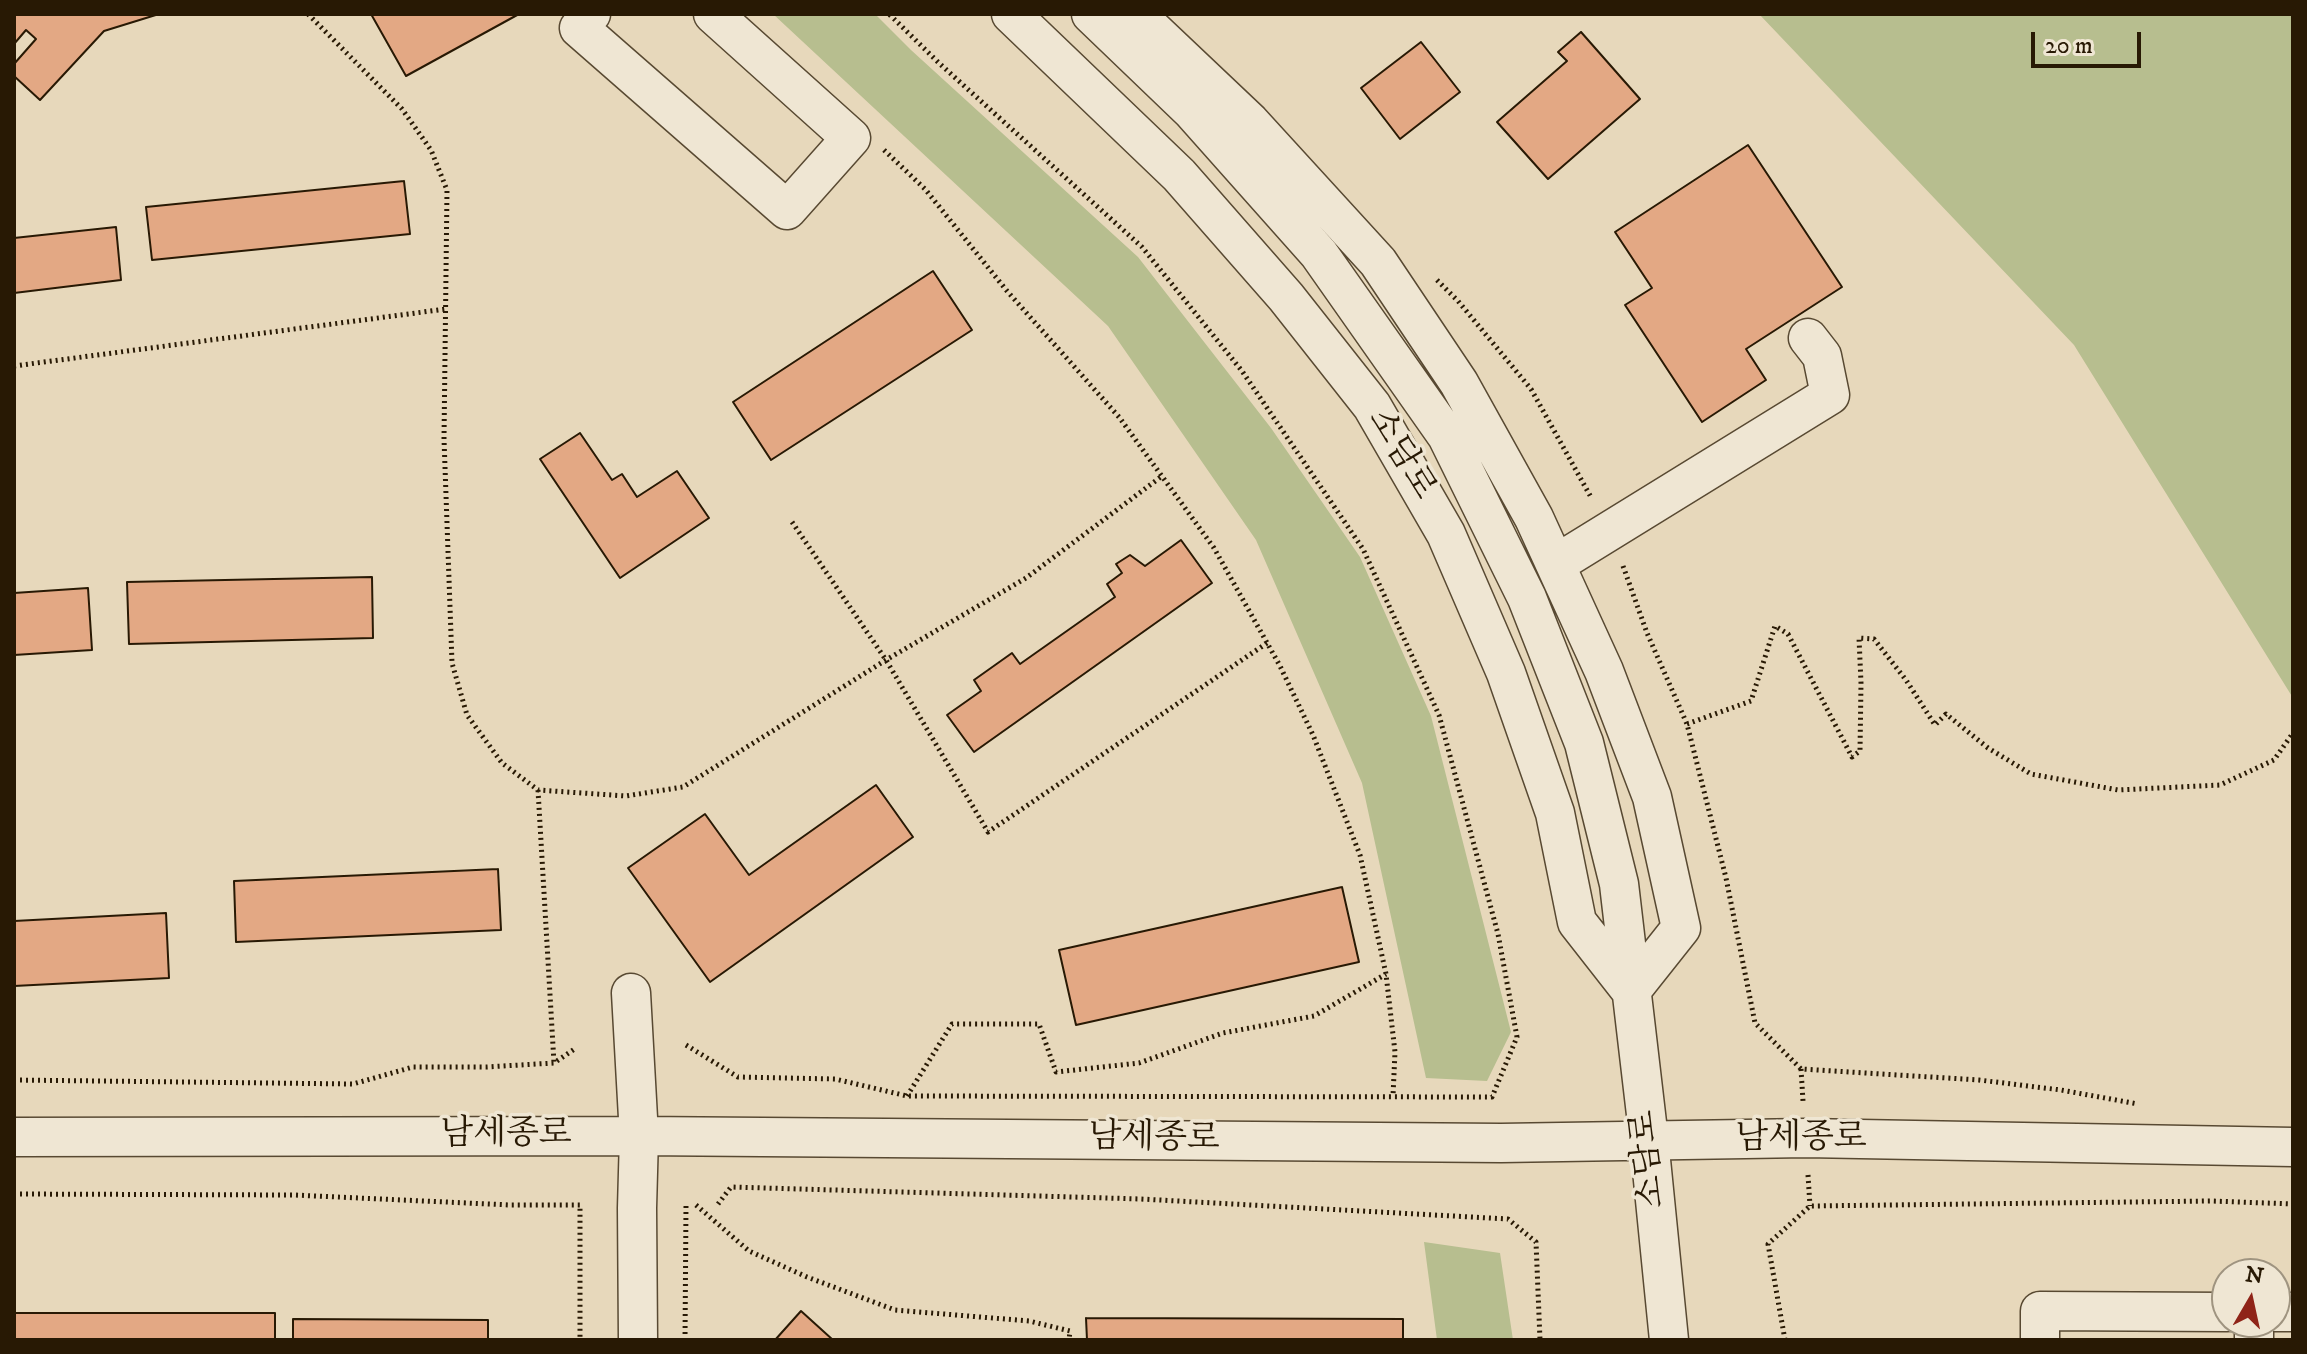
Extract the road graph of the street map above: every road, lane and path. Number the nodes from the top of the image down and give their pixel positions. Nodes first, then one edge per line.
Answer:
1 (308, 14) edge
2 (591, 14) edge
3 (713, 14) edge
4 (889, 14) edge
5 (1011, 14) edge
6 (1091, 14) edge
7 (1136, 14) edge
8 (874, 140) dead end
9 (446, 309) junction
10 (1808, 338) dead end
11 (14, 366) edge
12 (1162, 476) junction
13 (792, 522) dead end
14 (1556, 564) junction
15 (1267, 643) junction
16 (886, 660) junction
17 (1687, 724) dead end
18 (2293, 733) edge
19 (538, 790) junction
20 (1386, 974) junction
21 (1631, 991) junction
22 (631, 993) dead end
23 (1755, 1023) dead end
24 (686, 1045) dead end
25 (576, 1048) dead end
26 (554, 1063) junction
27 (14, 1080) edge
28 (907, 1096) junction
29 (1393, 1096) junction
30 (2151, 1107) dead end
31 (639, 1136) junction
32 (14, 1137) edge
33 (1649, 1140) junction
34 (2293, 1147) edge
35 (14, 1194) edge
36 (718, 1204) dead end
37 (2293, 1204) edge
38 (686, 1205) dead end
39 (696, 1205) dead end
40 (2211, 1315) edge
41 (2144, 1326) edge
42 (1668, 1337) edge
43 (580, 1340) edge
44 (638, 1340) edge
45 (685, 1340) edge
46 (1069, 1340) edge
47 (1540, 1340) edge
48 (1785, 1340) edge
49 (2040, 1340) edge

1 - 9 path
2 - 3 street
4 - 29 path
5 - 21 street, 소담로
6 - 21 street
7 - 14 street
8 - 12 path
9 - 11 path
9 - 19 path
10 - 14 street
12 - 15 path
12 - 16 path
13 - 16 path
14 - 21 street
15 - 16 path
15 - 20 path
16 - 19 path
17 - 18 path
19 - 26 path
20 - 28 path
20 - 29 path
21 - 33 street, 소담로
22 - 31 street
23 - 30 path
24 - 28 path
25 - 26 path
26 - 27 path
28 - 29 path
31 - 32 street, 남세종로
31 - 33 street, 남세종로
31 - 44 street
33 - 34 street, 남세종로
33 - 42 street, 소담로
35 - 43 path
36 - 47 path
37 - 48 path
38 - 45 path
39 - 46 path
40 - 41 street
41 - 49 street

